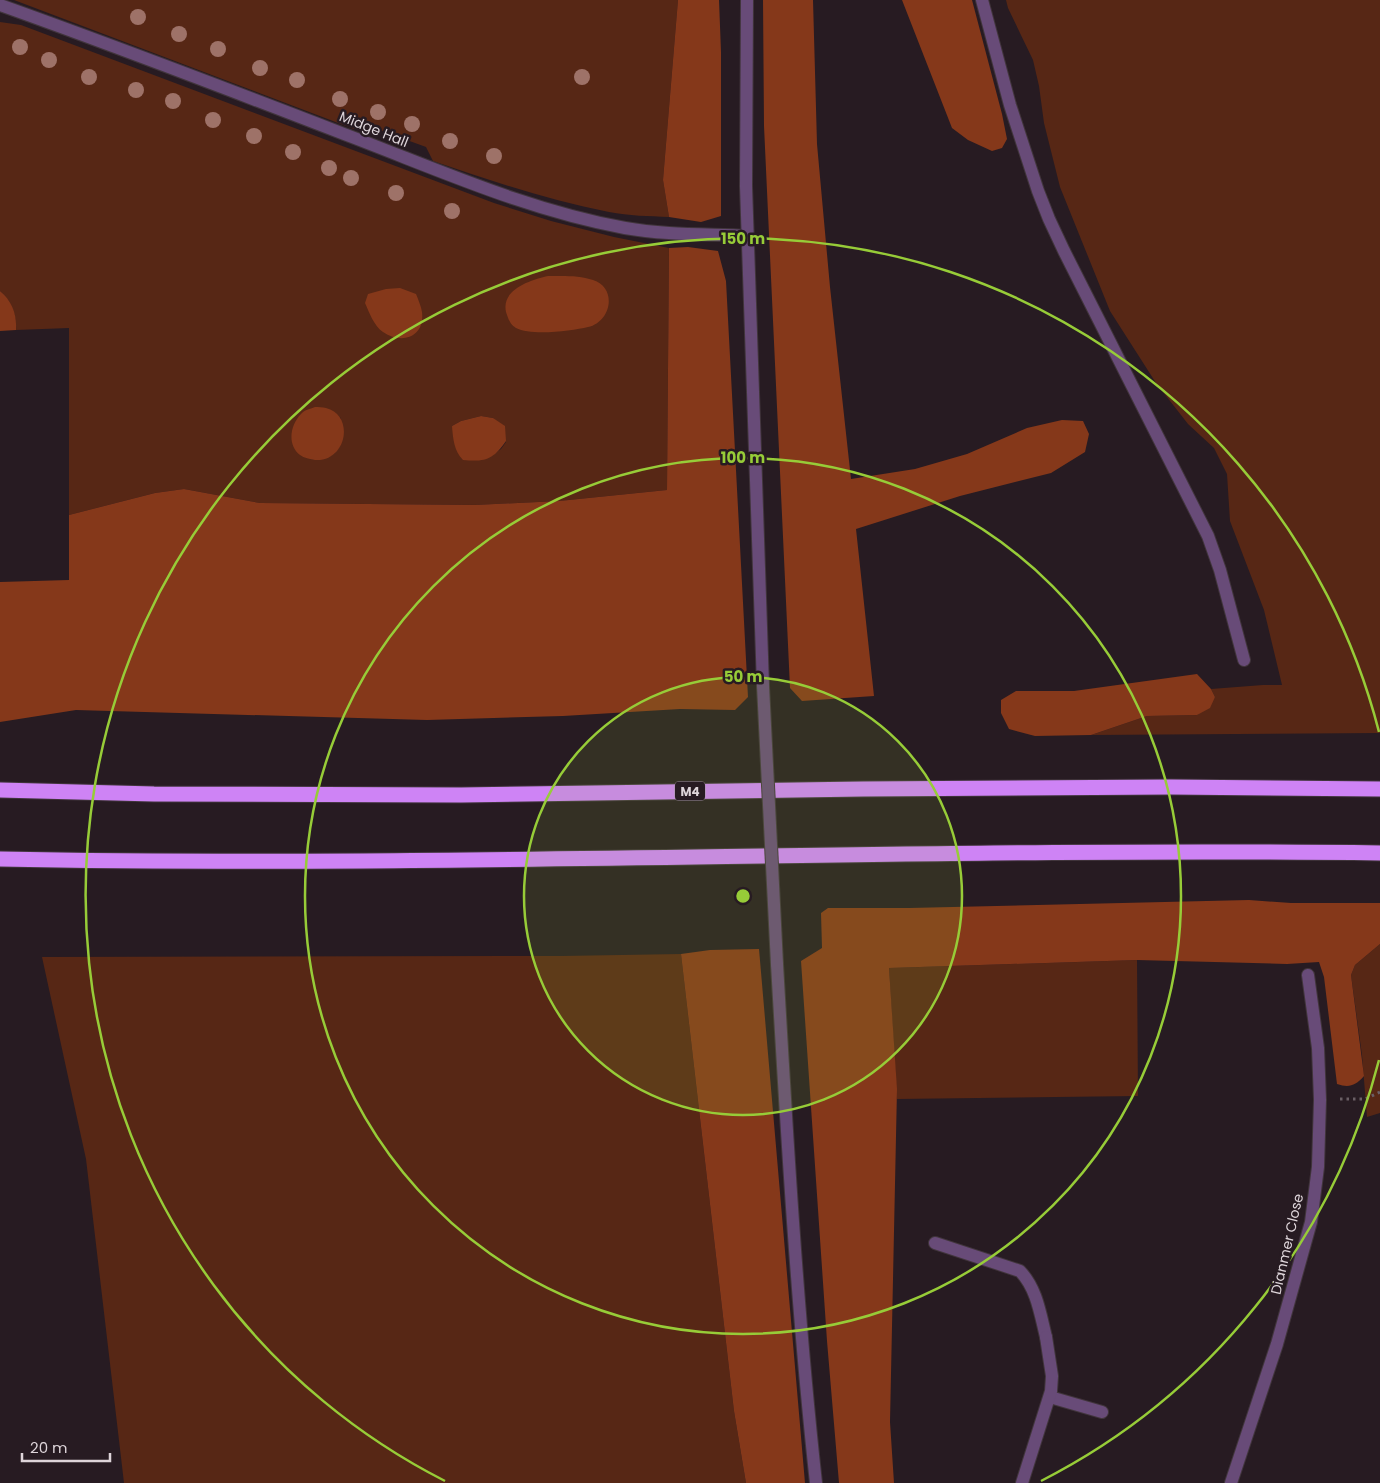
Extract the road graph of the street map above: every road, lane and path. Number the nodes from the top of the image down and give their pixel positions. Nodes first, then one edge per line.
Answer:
1 (747, 0) edge
2 (982, 0) edge
3 (0, 5) edge
4 (747, 236) junction
5 (1244, 660) dead end
6 (1380, 789) edge
7 (0, 790) edge
8 (1380, 853) edge
9 (0, 859) edge
10 (1308, 975) dead end
11 (1380, 1092) edge
12 (1320, 1100) junction
13 (935, 1243) dead end
14 (1050, 1397) junction
15 (1102, 1412) dead end
16 (816, 1483) edge
17 (1022, 1483) edge
18 (1231, 1483) edge

1 - 4 street
2 - 5 street
3 - 4 street, Midge Hall
4 - 16 street, bridge
6 - 7 highway, M4
8 - 9 highway
10 - 12 street, Dianmer Close
11 - 12 path
12 - 18 street, Dianmer Close
13 - 14 street
14 - 15 street
14 - 17 street

